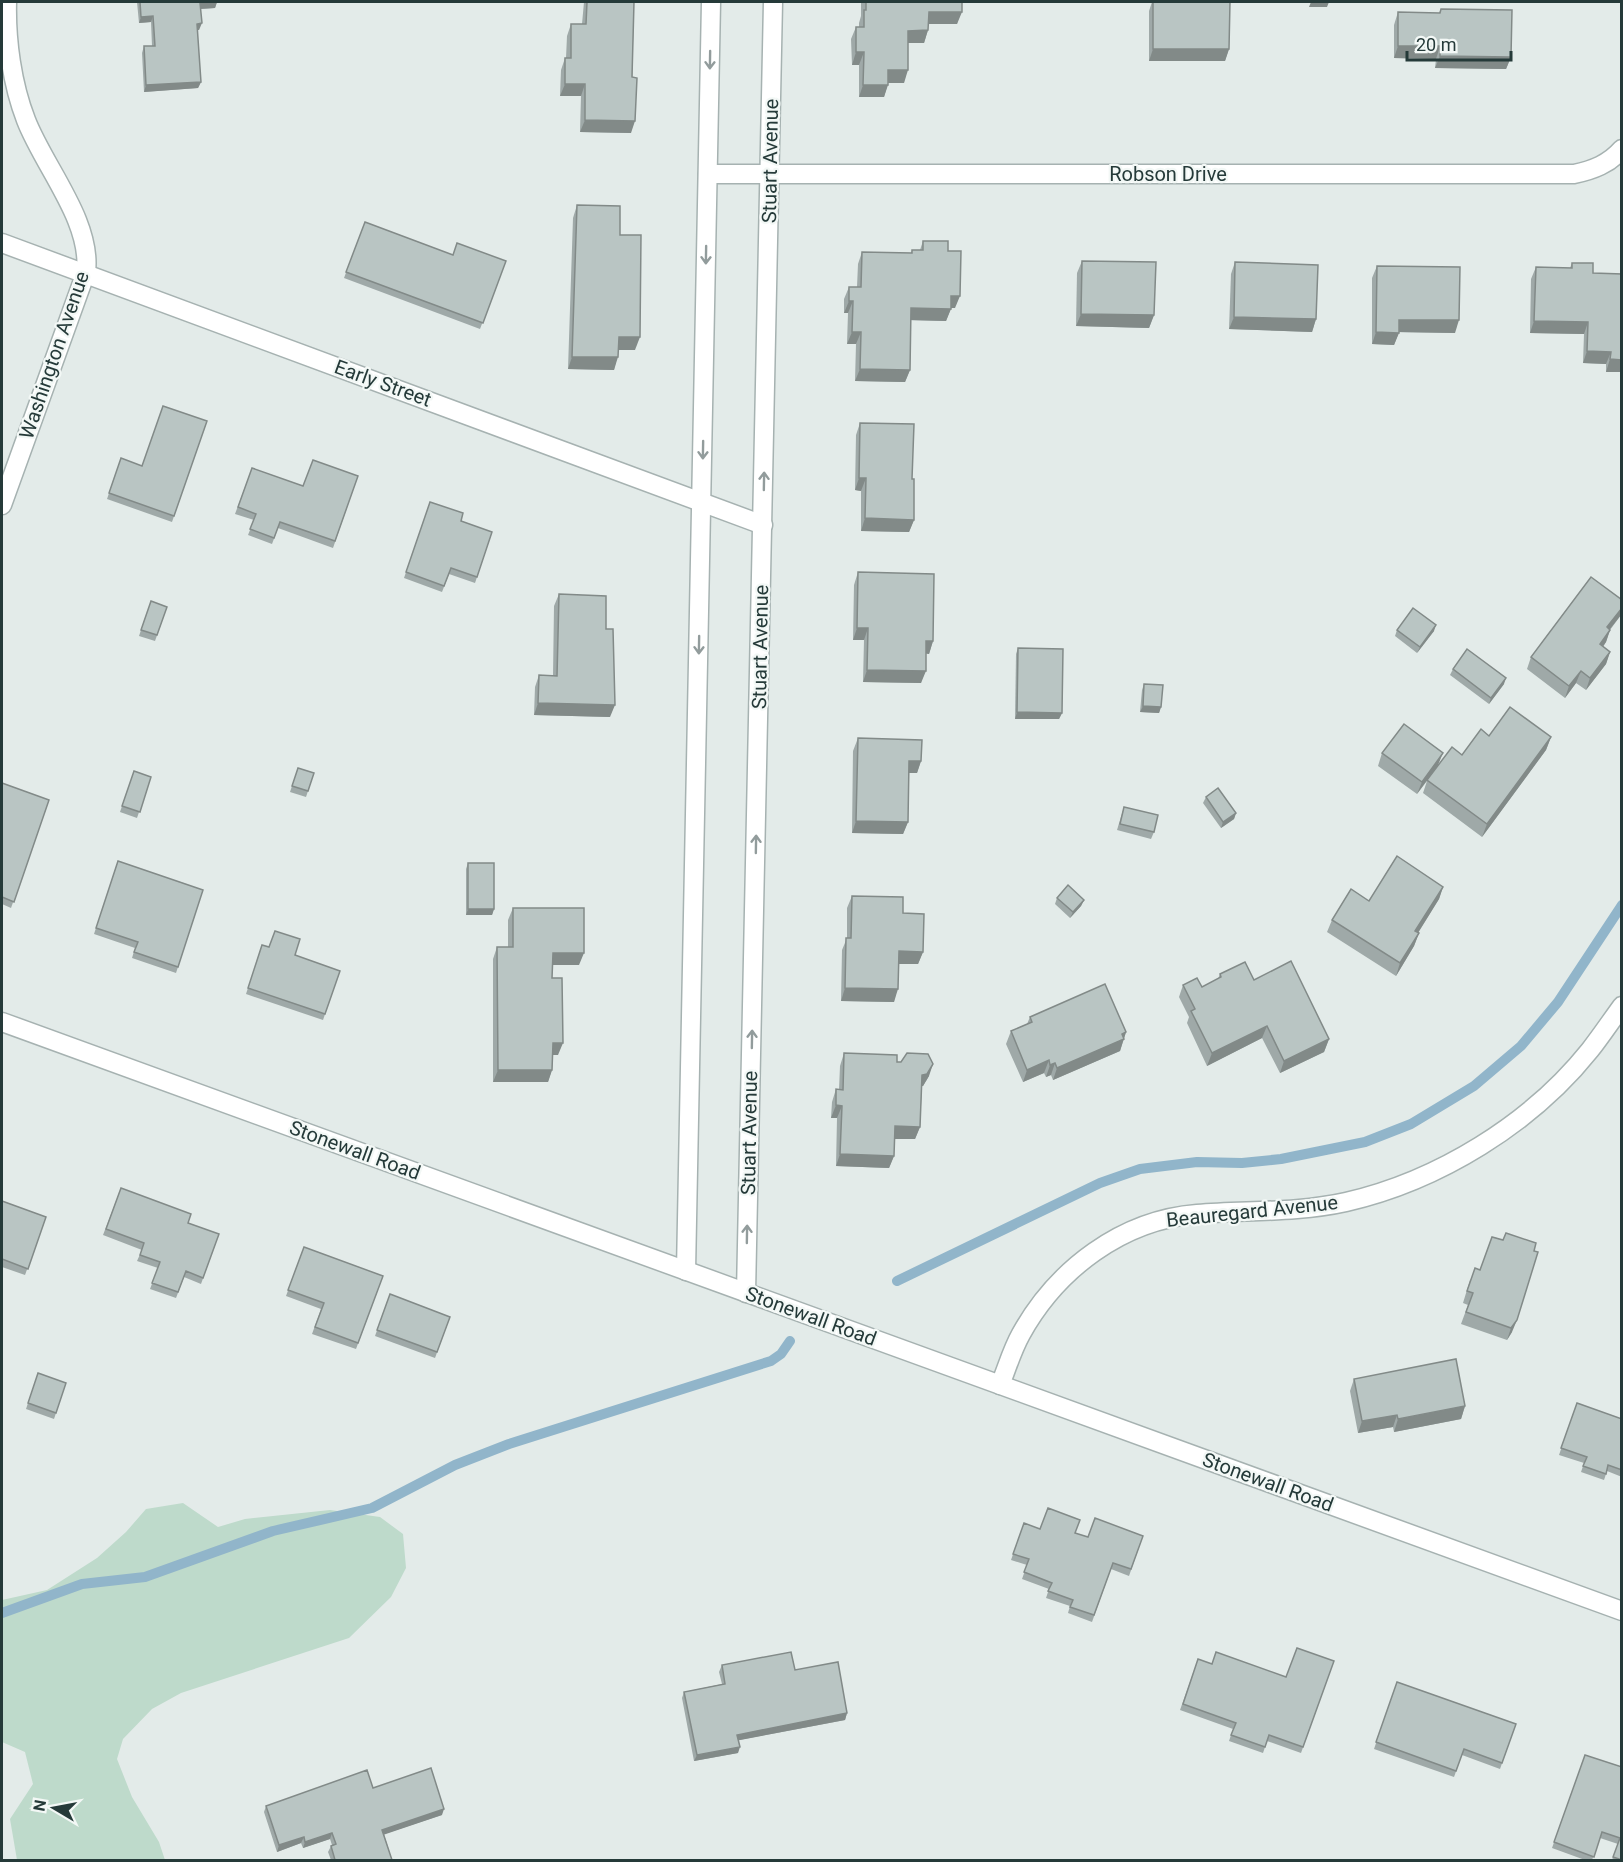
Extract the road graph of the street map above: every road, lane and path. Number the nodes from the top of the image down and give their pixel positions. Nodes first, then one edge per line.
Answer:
1 (7, 2) edge
2 (711, 2) edge
3 (773, 2) edge
4 (1622, 149) edge
5 (708, 174) junction
6 (769, 174) junction
7 (2, 243) edge
8 (86, 272) junction
9 (702, 501) junction
10 (2, 505) edge
11 (763, 525) junction
12 (1622, 1006) edge
13 (2, 1022) edge
14 (686, 1271) junction
15 (746, 1293) junction
16 (1000, 1385) junction
17 (1622, 1611) edge

1 - 8 street, Washington Avenue
2 -> 5 street
3 - 6 street, Stuart Avenue
4 - 6 street, Robson Drive
5 - 6 street, Robson Drive
5 -> 9 street
11 -> 6 street, Stuart Avenue
7 - 8 street, Early Street
8 - 9 street, Early Street
8 - 10 street, Washington Avenue
9 - 11 street, Early Street
9 -> 14 street
15 -> 11 street, Stuart Avenue
12 - 16 street, Beauregard Avenue
13 - 14 street, Stonewall Road
14 - 15 street, Stonewall Road
15 - 16 street, Stonewall Road
16 - 17 street, Stonewall Road

